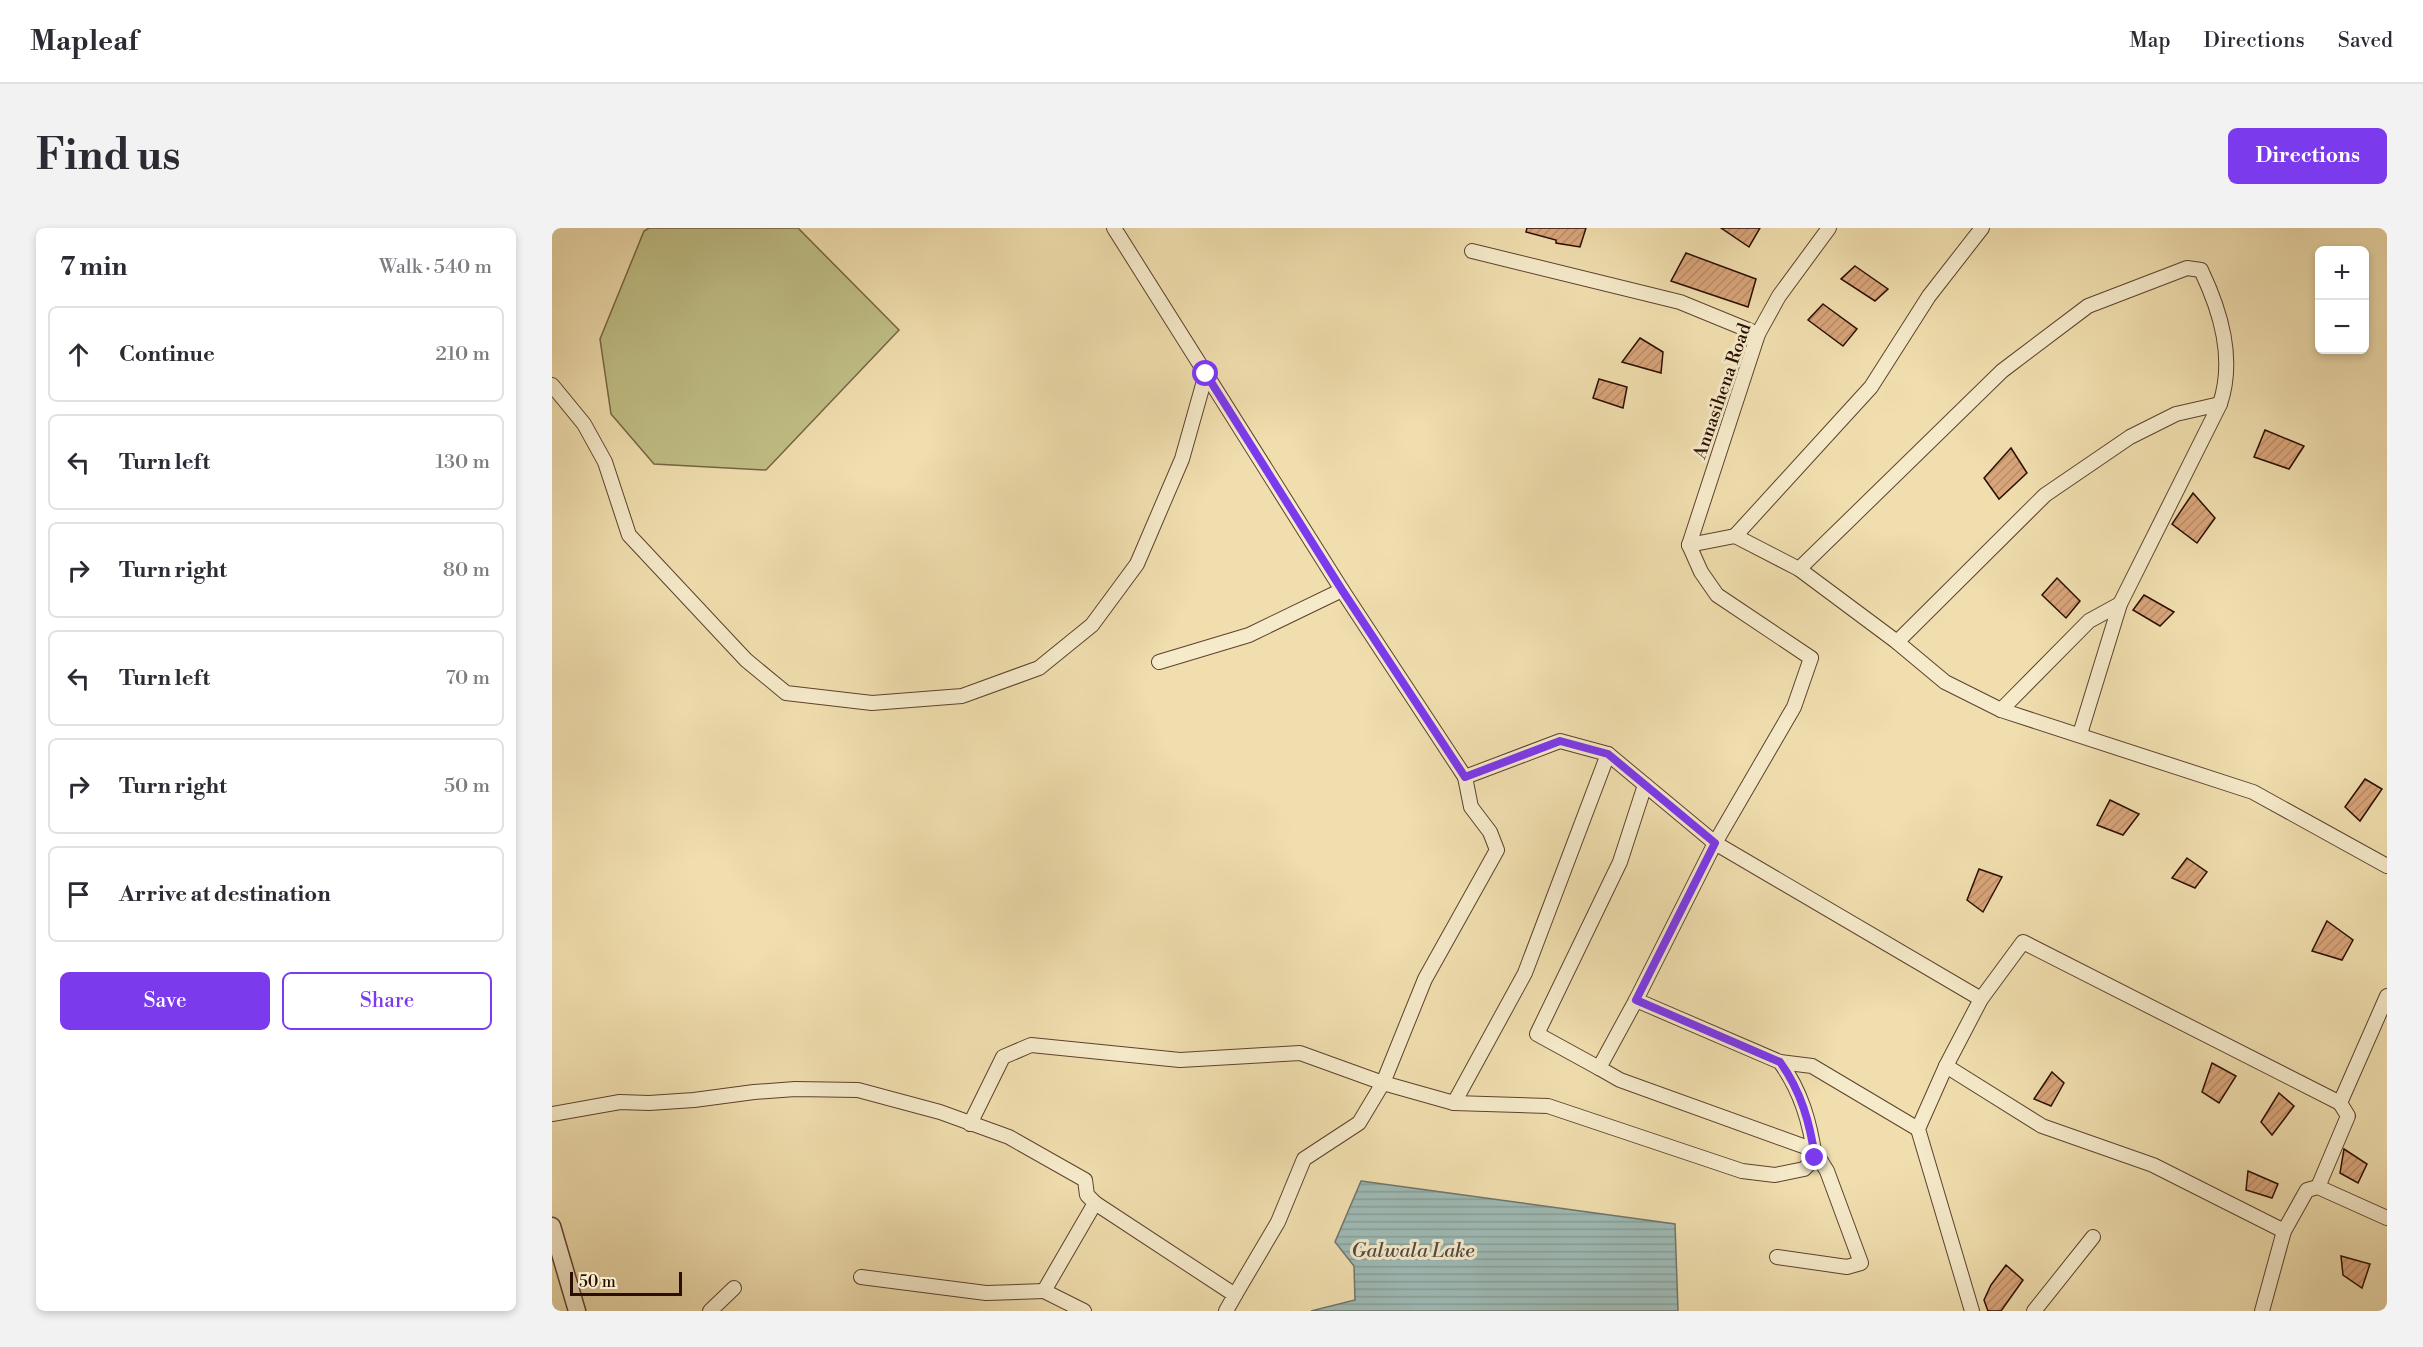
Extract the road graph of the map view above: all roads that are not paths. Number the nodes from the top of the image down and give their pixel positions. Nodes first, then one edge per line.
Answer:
1 (1114, 228) edge
2 (1829, 228) edge
3 (1982, 228) edge
4 (1472, 251) dead end
5 (1758, 334) junction
6 (1206, 374) junction
7 (552, 385) edge
8 (2220, 404) junction
9 (1735, 536) junction
10 (1689, 545) junction
11 (1798, 569) junction
12 (1342, 590) junction
13 (2120, 604) junction
14 (1897, 642) junction
15 (1159, 663) dead end
16 (2001, 710) junction
17 (2080, 735) junction
18 (1608, 754) junction
19 (1465, 777) junction
20 (1645, 785) junction
21 (1715, 843) junction
22 (2387, 866) edge
23 (2387, 996) edge
24 (1982, 999) junction
25 (1636, 1000) junction
26 (1780, 1062) junction
27 (1946, 1066) junction
28 (1599, 1068) junction
29 (1383, 1083) junction
30 (1454, 1103) junction
31 (2340, 1103) junction
32 (552, 1114) edge
33 (970, 1124) junction
34 (1918, 1130) junction
35 (1814, 1150) junction
36 (2318, 1187) junction
37 (1095, 1203) junction
38 (2387, 1218) edge
39 (552, 1229) edge
40 (2284, 1231) junction
41 (2093, 1237) dead end
42 (1777, 1257) dead end
43 (861, 1277) dead end
44 (734, 1288) dead end
45 (1044, 1291) junction
46 (1234, 1295) junction
47 (577, 1311) edge
48 (712, 1311) edge
49 (1084, 1311) edge
50 (1226, 1311) edge
51 (1972, 1311) edge
52 (2034, 1311) edge
53 (2262, 1311) edge

1 - 6 street
2 - 5 street, Annasihena Road
3 - 9 street
4 - 5 street
5 - 10 street, Annasihena Road
6 - 7 street
6 - 12 street
8 - 11 street
8 - 13 street
8 - 14 street
9 - 10 street
9 - 11 street
10 - 21 street
11 - 14 street
12 - 15 street
12 - 19 street
13 - 16 street
13 - 17 street
14 - 16 street
16 - 17 street
17 - 22 street
18 - 19 street
18 - 20 street
18 - 30 street
19 - 29 street
20 - 21 street
20 - 28 street
21 - 24 street
21 - 25 street
23 - 31 street
24 - 27 street
24 - 31 street
25 - 26 street
25 - 28 street
26 - 34 street
26 - 35 street
27 - 34 street
27 - 40 street
28 - 35 street
29 - 30 street
29 - 33 street
29 - 46 street
30 - 35 street
31 - 36 street
32 - 33 street
33 - 37 street
34 - 51 street
35 - 42 street
36 - 38 street
36 - 40 street
37 - 45 street
37 - 46 street
39 - 47 street
40 - 53 street
41 - 52 street
43 - 45 street
44 - 48 street
45 - 49 street
46 - 50 street

